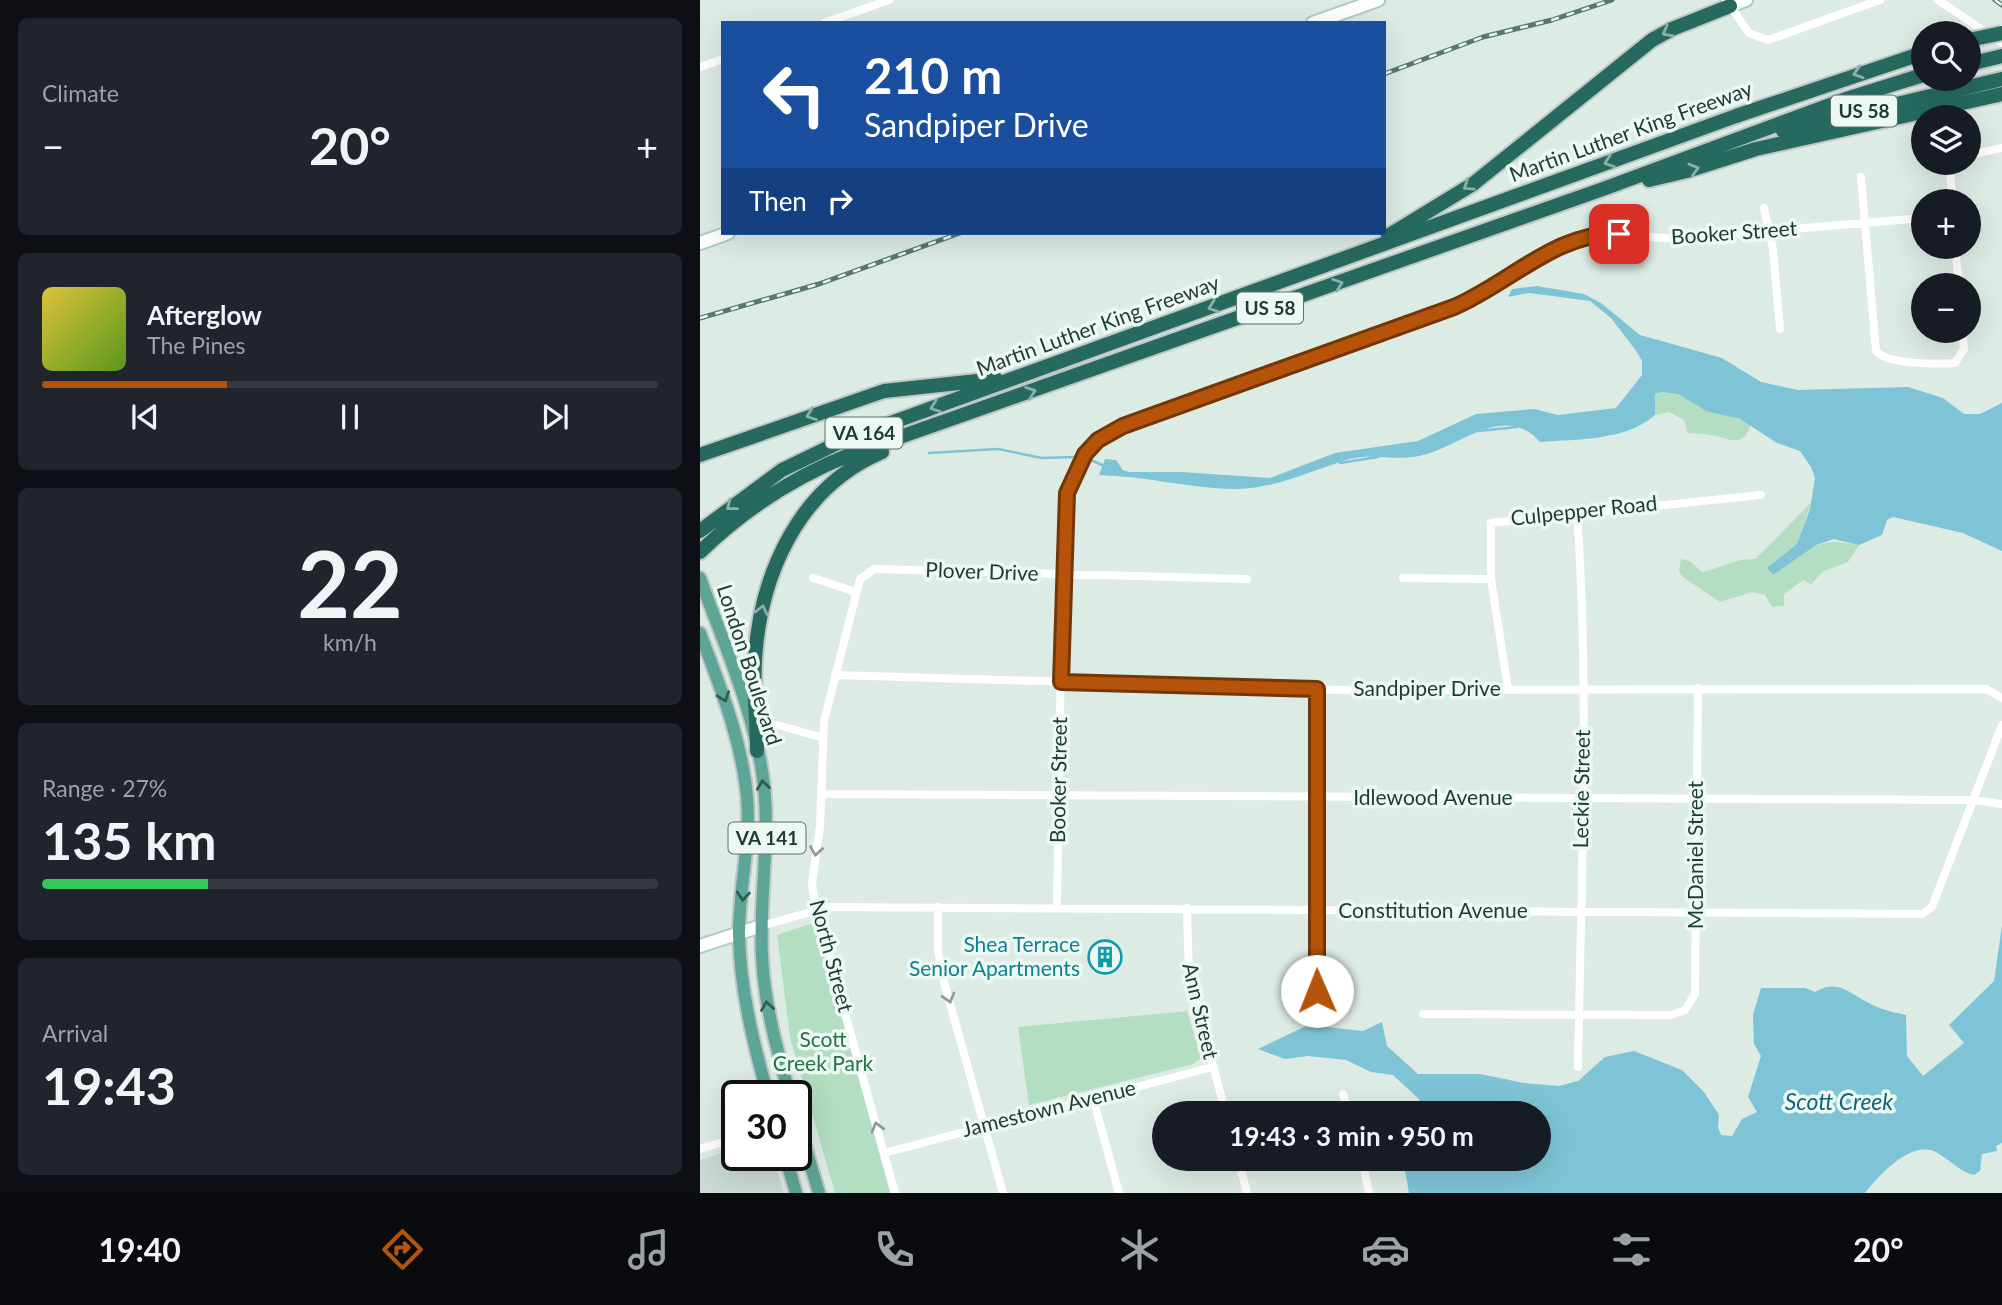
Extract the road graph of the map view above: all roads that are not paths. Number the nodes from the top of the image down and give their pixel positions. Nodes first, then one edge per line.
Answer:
1 (888, 0) edge
2 (1378, 0) edge
3 (1746, 0) edge
4 (1880, 0) edge
5 (1938, 0) edge
6 (1729, 3) edge
7 (830, 21) edge
8 (1319, 21) edge
9 (2002, 33) edge
10 (1981, 37) edge
11 (2002, 43) edge
12 (2002, 56) edge
13 (1911, 57) edge
14 (721, 60) edge
15 (1981, 61) edge
16 (700, 67) edge
17 (1911, 79) edge
18 (2002, 79) edge
19 (2002, 94) edge
20 (1726, 142) junction
21 (2002, 148) edge
22 (1981, 152) edge
23 (1861, 177) dead end
24 (1604, 190) junction
25 (1764, 208) dead end
26 (1911, 219) edge
27 (1865, 223) junction
28 (1771, 232) junction
29 (722, 235) edge
30 (700, 243) edge
31 (1346, 258) junction
32 (1780, 329) dead end
33 (1962, 343) edge
34 (1045, 367) junction
35 (966, 415) junction
36 (700, 456) edge
37 (1761, 495) dead end
38 (1577, 512) junction
39 (700, 531) edge
40 (700, 552) edge
41 (1063, 574) junction
42 (700, 578) edge
43 (813, 578) dead end
44 (1403, 578) dead end
45 (1247, 579) dead end
46 (1491, 579) junction
47 (856, 592) junction
48 (700, 633) edge
49 (835, 675) junction
50 (1061, 682) junction
51 (1698, 688) junction
52 (1317, 689) junction
53 (1507, 689) junction
54 (1583, 689) junction
55 (2002, 698) edge
56 (778, 725) dead end
57 (2002, 725) edge
58 (823, 738) junction
59 (758, 751) junction
60 (822, 793) junction
61 (1059, 794) junction
62 (1316, 797) junction
63 (1582, 799) junction
64 (1696, 800) junction
65 (1973, 800) junction
66 (2002, 804) edge
67 (938, 907) junction
68 (1057, 907) junction
69 (1186, 908) junction
70 (816, 909) junction
71 (1315, 910) junction
72 (1581, 912) junction
73 (1695, 913) junction
74 (761, 926) junction
75 (739, 933) junction
76 (700, 946) edge
77 (1317, 991) dead end
78 (1423, 1014) dead end
79 (1579, 1015) junction
80 (1213, 1067) junction
81 (1578, 1067) dead end
82 (764, 1080) edge
83 (786, 1080) edge
84 (1343, 1094) dead end
85 (1093, 1098) junction
86 (1223, 1101) edge
87 (1345, 1101) edge
88 (985, 1125) junction
89 (721, 1143) edge
90 (700, 1149) edge
91 (884, 1153) junction
92 (812, 1169) edge
93 (790, 1171) edge
94 (1241, 1171) edge
95 (1365, 1171) edge
96 (796, 1193) edge
97 (819, 1193) edge
98 (895, 1193) edge
99 (1003, 1193) edge
100 (1119, 1193) edge
101 (1247, 1193) edge
102 (1369, 1193) edge

1 - 7 street
2 - 8 street
3 - 6 street
4 - 6 street
5 - 11 street
6 -> 31 highway
9 - 10 highway, bridge
12 - 15 highway
13 -> 31 highway, Martin Luther King Freeway / US 58
14 - 16 street
17 - 20 highway
18 - 20 highway, US 58
24 -> 19 highway
20 - 24 highway, Martin Luther King Freeway / US 58
21 - 22 street
23 - 27 street
35 -> 24 highway, Martin Luther King Freeway / US 58
25 - 28 street
26 - 27 street, Booker Street
27 - 28 street, Booker Street
27 - 33 street
28 - 32 street
28 - 41 street, Booker Street
29 - 30 street
31 -> 34 highway, Martin Luther King Freeway / US 58
34 -> 36 highway, US 58
34 -> 39 highway, Martin Luther King Freeway / VA 164
35 - 40 highway, Martin Luther King Freeway / US 58
59 -> 35 highway
37 - 38 street, Culpepper Road
38 - 46 street, Culpepper Road
38 - 54 street, Leckie Street
41 - 45 street, Plover Drive
41 - 47 street, Plover Drive
41 - 50 street, Booker Street
42 - 59 main road, London Boulevard / VA 141
43 - 47 street
44 - 46 street
46 - 53 street, Culpepper Road
47 - 49 street, North Street
48 -> 75 main road, London Boulevard / VA 141
49 - 50 street, Sandpiper Drive
49 - 58 street, North Street
50 - 52 street, Sandpiper Drive
50 - 61 street, Booker Street
51 - 54 street, Sandpiper Drive
51 - 55 street, Sandpiper Drive
51 - 64 street, McDaniel Street
52 - 53 street, Sandpiper Drive
52 - 62 street
53 - 54 street, Sandpiper Drive
54 - 63 street, Leckie Street
56 - 58 street
57 - 65 street, Constitution Avenue
58 - 60 street, North Street
74 -> 59 main road, London Boulevard / VA 141
60 - 61 street, Idlewood Avenue
60 -> 70 street, North Street
61 - 62 street, Idlewood Avenue
61 - 68 street, Booker Street
62 - 63 street, Idlewood Avenue
62 - 71 street
63 - 64 street, Idlewood Avenue
63 - 72 street, Leckie Street
64 - 65 street, Idlewood Avenue
64 - 73 street, McDaniel Street
65 - 66 street, Idlewood Avenue
65 - 73 street, Constitution Avenue
67 - 68 street, Constitution Avenue
67 - 70 street, Constitution Avenue
67 -> 88 street
68 - 69 street, Constitution Avenue
69 - 71 street, Constitution Avenue
69 - 80 street, Ann Street
70 - 74 street, Constitution Avenue
91 -> 70 street, North Street
71 - 72 street, Constitution Avenue
71 - 77 street
72 - 73 street, Constitution Avenue
72 - 79 street, Leckie Street
73 - 79 street, McDaniel Street
74 - 75 street, Constitution Avenue
83 -> 74 main road, London Boulevard / VA 141
75 - 76 street, Constitution Avenue
75 - 82 main road, London Boulevard / VA 141
78 - 79 street
79 - 81 street, Leckie Street
80 - 85 street, Jamestown Avenue
80 - 86 street, Ann Street
84 - 87 street
85 - 88 street, Jamestown Avenue
85 - 100 street
88 - 91 street, Jamestown Avenue
88 - 99 street
89 - 90 street
91 - 98 street, North Street
92 - 97 main road
93 - 96 main road
94 - 101 street
95 - 102 street

